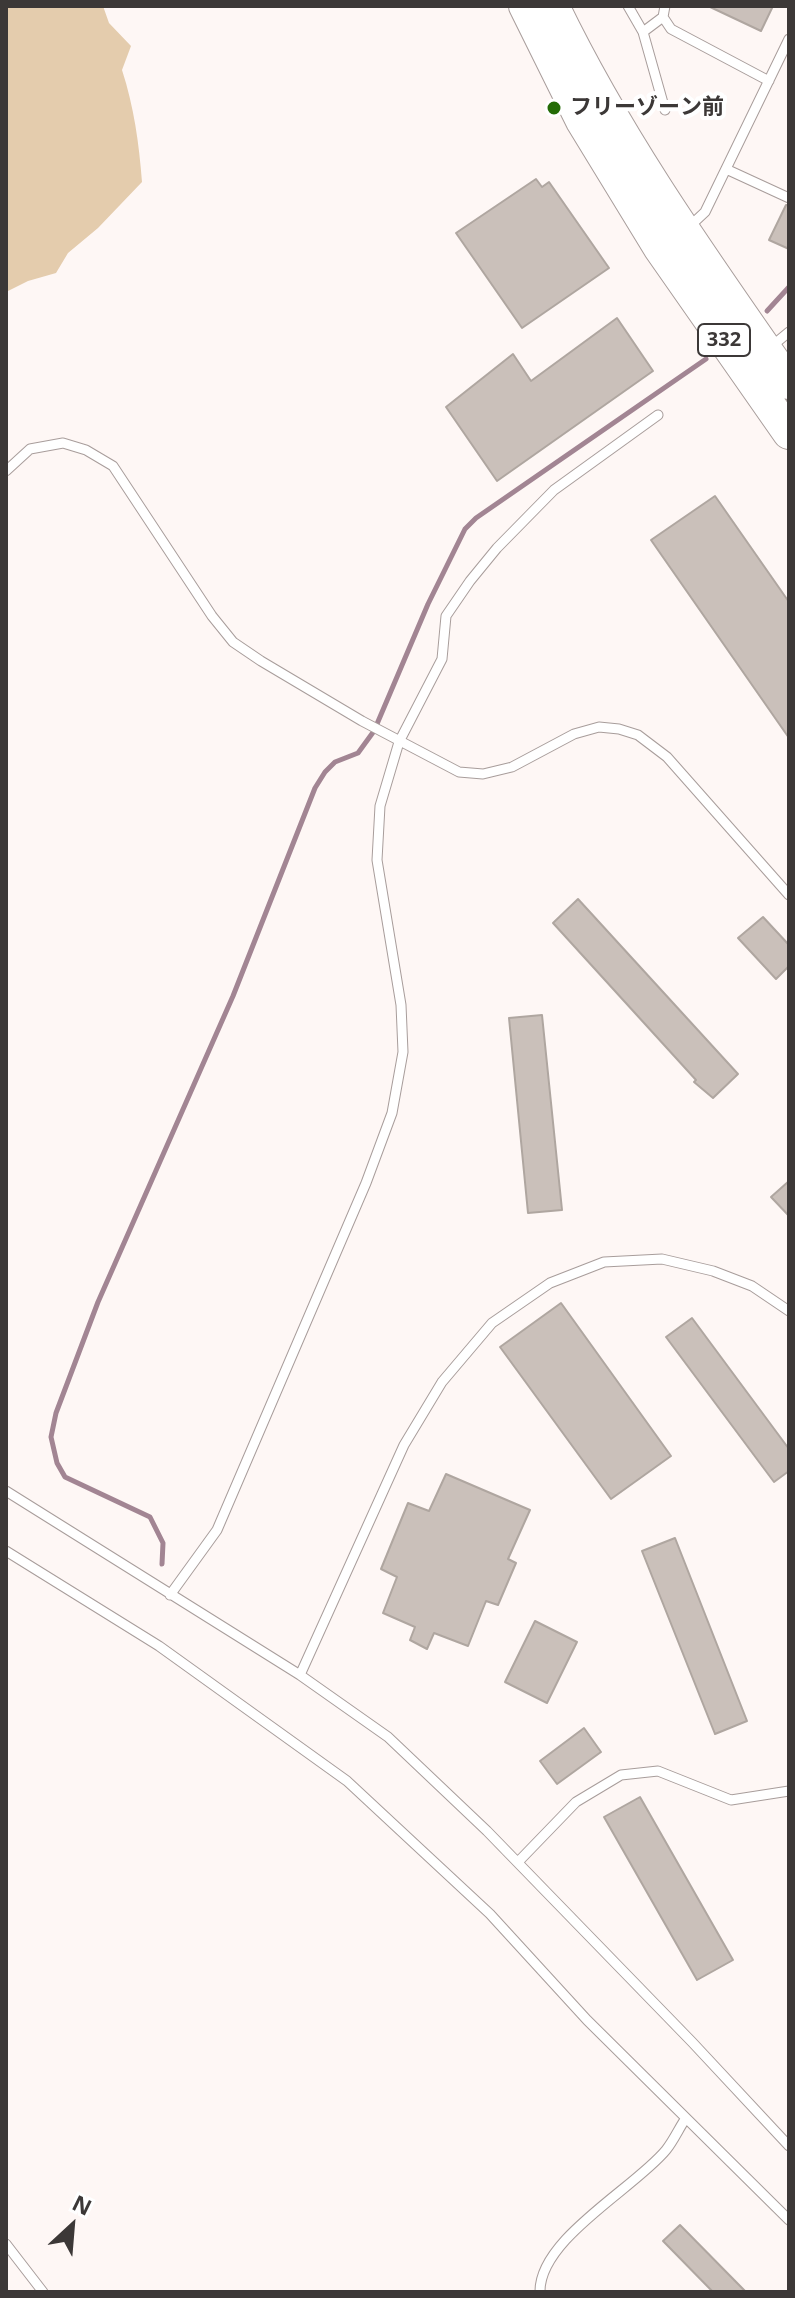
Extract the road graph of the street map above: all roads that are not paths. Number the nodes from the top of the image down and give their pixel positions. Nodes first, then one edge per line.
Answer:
1 (525, 6) edge
2 (553, 6) edge
3 (628, 6) edge
4 (664, 11) edge
5 (643, 32) junction
6 (789, 39) edge
7 (769, 81) junction
8 (665, 110) dead end
9 (726, 169) junction
10 (789, 198) edge
11 (671, 239) junction
12 (778, 341) edge
13 (789, 383) edge
14 (658, 415) dead end
15 (789, 433) edge
16 (6, 471) edge
17 (399, 742) junction
18 (789, 895) edge
19 (789, 1311) edge
20 (6, 1491) edge
21 (6, 1551) edge
22 (170, 1595) junction
23 (300, 1675) junction
24 (789, 1791) edge
25 (518, 1862) junction
26 (686, 2118) junction
27 (789, 2146) edge
28 (789, 2220) edge
29 (6, 2244) edge
30 (43, 2292) edge
31 (540, 2292) edge

1 - 11 highway, 332
2 - 11 highway, 332
3 - 5 lane
4 - 5 lane
4 - 7 lane
5 - 8 lane
6 - 7 lane
7 - 9 lane
9 - 10 lane
9 - 11 lane
11 - 12 highway, 332
11 - 15 highway, 332
12 - 13 highway, 332
14 - 17 lane
16 - 17 lane
17 - 18 lane
17 - 22 lane
19 - 23 lane
20 - 22 lane
21 - 26 lane
22 - 23 lane
23 - 25 lane
24 - 25 lane
25 - 27 lane
26 - 28 lane
26 - 31 lane
29 - 30 lane

